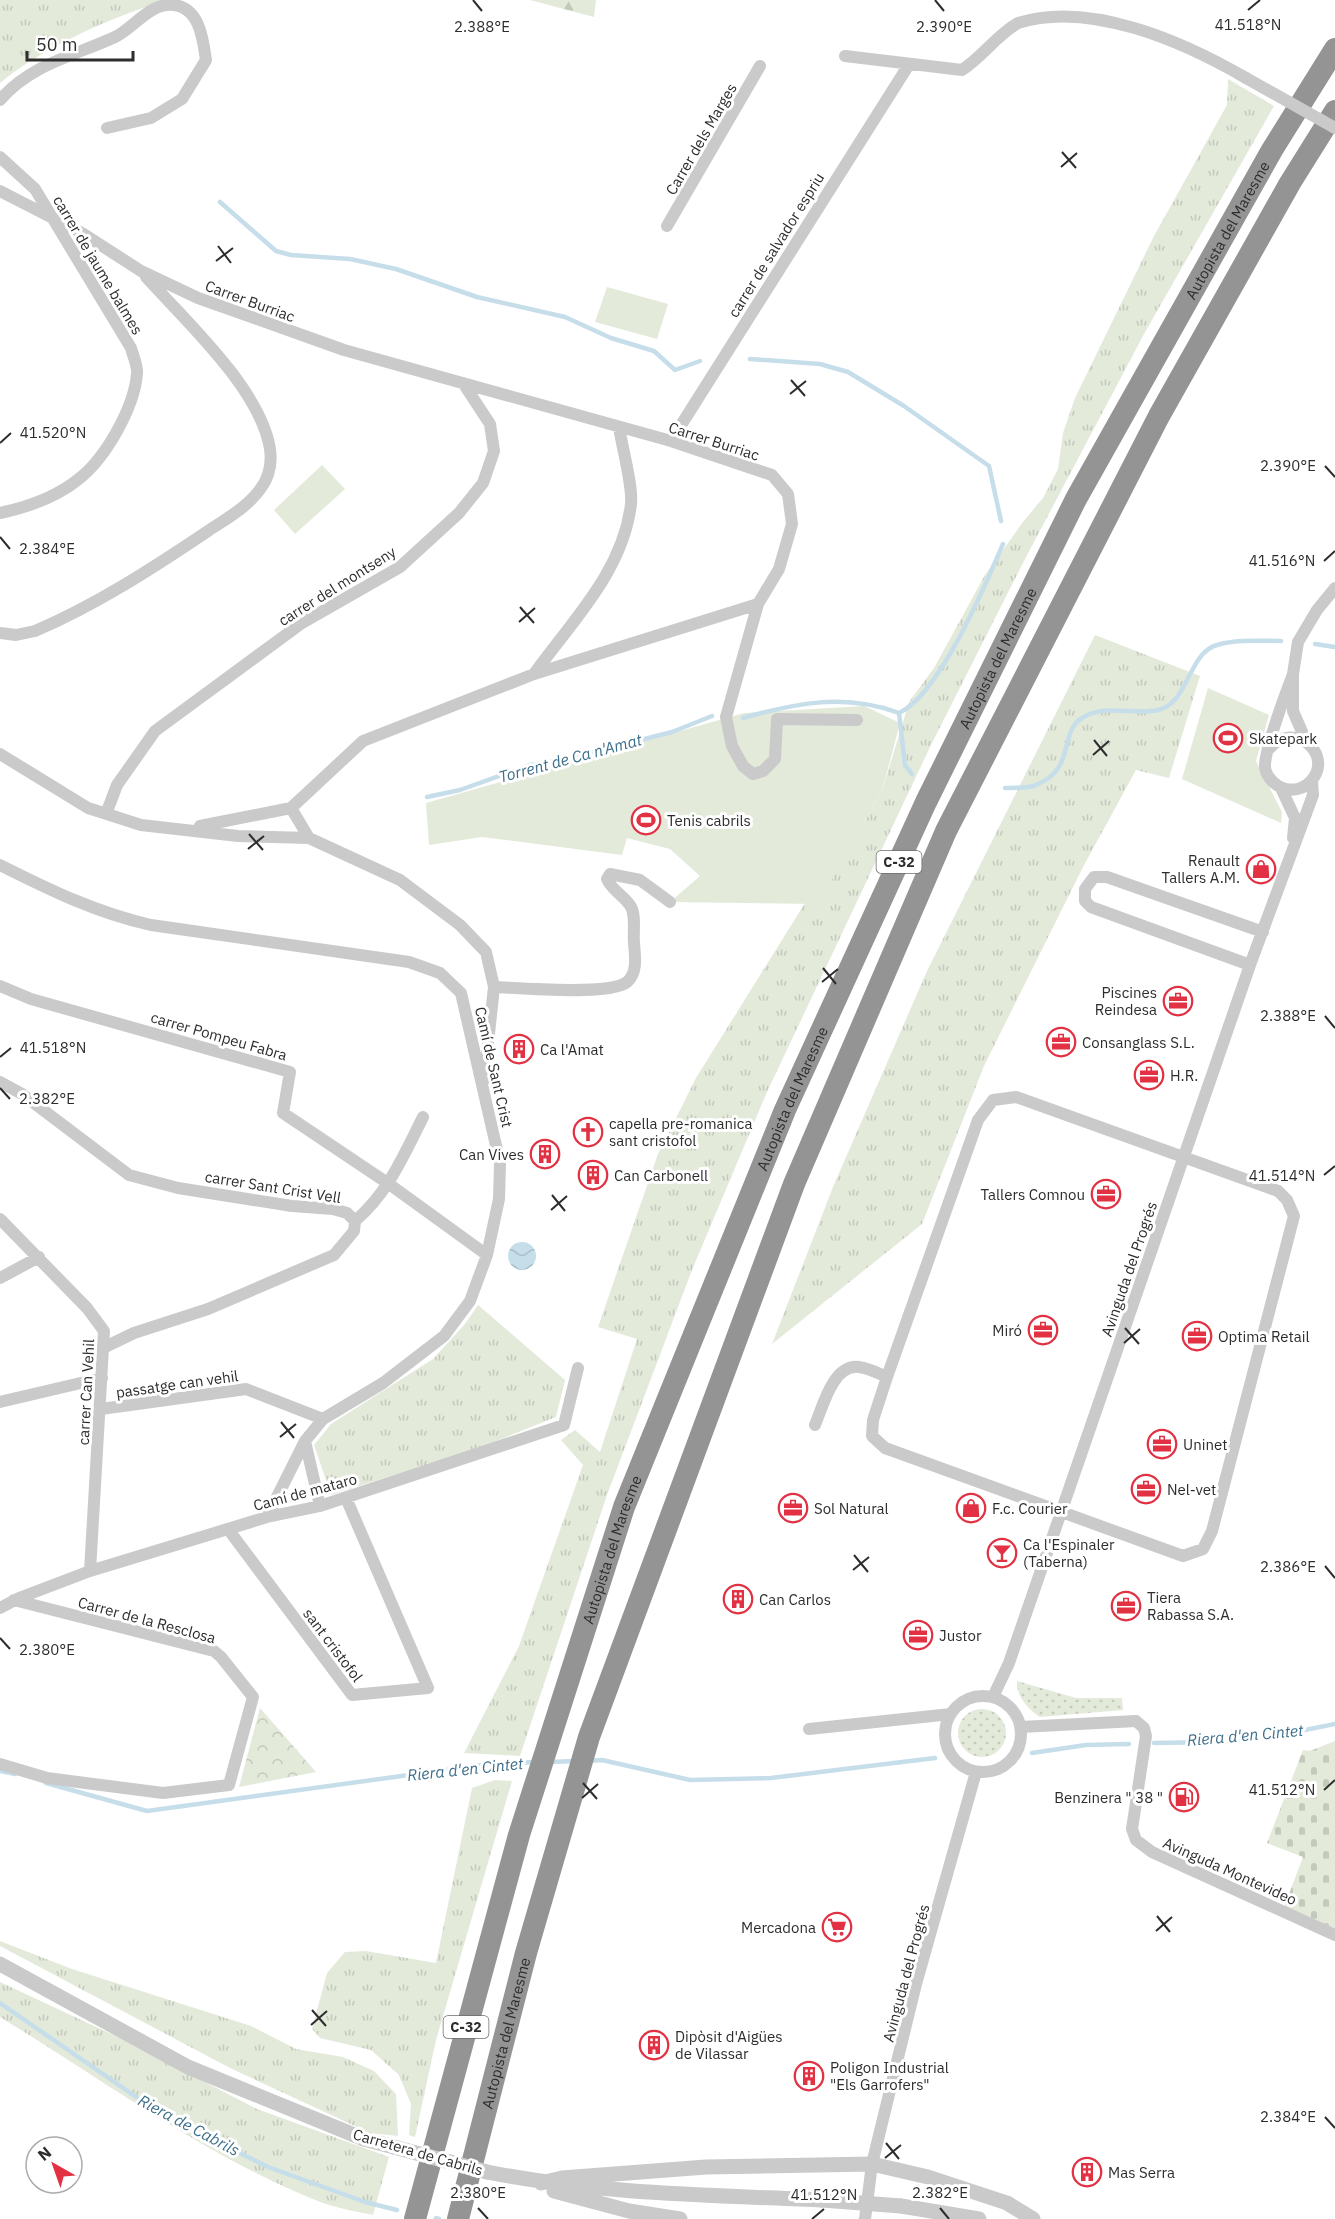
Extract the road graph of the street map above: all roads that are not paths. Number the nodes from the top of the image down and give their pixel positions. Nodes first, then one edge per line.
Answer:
1 (190, 5) edge
2 (1335, 49) edge
3 (845, 56) dead end
4 (760, 66) dead end
5 (908, 66) junction
6 (0, 100) edge
7 (1335, 111) edge
8 (107, 128) dead end
9 (1335, 128) edge
10 (0, 158) edge
11 (0, 191) edge
12 (51, 217) junction
13 (667, 226) dead end
14 (141, 271) junction
15 (463, 383) junction
16 (619, 427) junction
17 (671, 441) junction
18 (0, 513) edge
19 (1335, 588) edge
20 (758, 604) junction
21 (0, 633) edge
22 (534, 674) junction
23 (1293, 674) junction
24 (857, 720) dead end
25 (1306, 741) junction
26 (1270, 748) junction
27 (0, 753) edge
28 (1312, 781) junction
29 (1281, 788) junction
30 (291, 808) junction
31 (106, 814) junction
32 (244, 817) junction
33 (198, 831) junction
34 (248, 836) junction
35 (309, 838) junction
36 (1293, 850) junction
37 (0, 865) edge
38 (670, 902) dead end
39 (1263, 932) junction
40 (1250, 965) junction
41 (0, 986) edge
42 (494, 987) junction
43 (0, 1082) edge
44 (483, 1090) junction
45 (423, 1117) dead end
46 (1184, 1159) junction
47 (389, 1184) junction
48 (0, 1219) edge
49 (355, 1221) junction
50 (487, 1255) junction
51 (39, 1257) junction
52 (0, 1278) edge
53 (105, 1347) junction
54 (578, 1368) dead end
55 (887, 1377) junction
56 (102, 1378) junction
57 (0, 1402) edge
58 (101, 1409) junction
59 (323, 1419) junction
60 (815, 1425) dead end
61 (305, 1441) junction
62 (346, 1498) junction
63 (320, 1506) junction
64 (1060, 1511) junction
65 (267, 1517) junction
66 (228, 1529) junction
67 (90, 1571) junction
68 (14, 1600) junction
69 (0, 1608) edge
70 (993, 1697) junction
71 (951, 1714) junction
72 (1021, 1727) junction
73 (809, 1729) dead end
74 (0, 1764) edge
75 (976, 1772) junction
76 (1335, 1935) edge
77 (0, 1964) edge
78 (872, 2164) junction
79 (541, 2183) junction
80 (415, 2219) edge
81 (458, 2219) edge
82 (680, 2219) edge
83 (865, 2219) edge
84 (979, 2219) edge
85 (1033, 2219) edge

1 - 6 street
1 - 8 street
2 - 80 highway, Autopista del Maresme / C-32
3 - 5 street
4 - 13 street, Carrer dels Marges
5 - 9 street, bridge
5 - 17 street, carrer de salvador espriu
7 - 81 highway, Autopista del Maresme / C-32
10 - 12 street, carrer de jaume balmes
11 - 12 street, Carrer Burriac
12 - 14 street, Carrer Burriac
12 - 18 street, carrer de jaume balmes
14 - 15 street, Carrer Burriac
14 - 21 street
15 - 16 street, Carrer Burriac
15 - 31 street, carrer del montseny
16 - 17 street, Carrer Burriac
16 - 22 street
17 - 20 street, Carrer Burriac
19 - 23 street
20 - 22 street
20 - 24 street, Carrer Burriac
22 - 30 street
23 - 25 street
23 - 26 street
25 - 26 street
25 - 28 street
26 - 29 street
27 - 31 street
28 - 29 street
28 - 36 street, Avinguda del Progrés
29 - 36 street
30 - 32 street
30 - 35 street
31 - 33 street
32 - 33 street
32 - 34 street
33 - 34 street
34 - 35 street
35 - 42 street
36 - 39 street, Avinguda del Progrés
37 - 44 street, Camí de Sant Crist
38 - 42 street
39 - 40 street, Avinguda del Progrés
39 - 40 street
40 - 46 street, Avinguda del Progrés
41 - 47 street, carrer Pompeu Fabra
42 - 44 street
43 - 49 street, carrer Sant Crist Vell
44 - 50 street, Camí de Sant Crist
45 - 47 street
46 - 55 street
46 - 64 street, Avinguda del Progrés
46 - 64 street
47 - 49 street
47 - 50 street, carrer Pompeu Fabra
48 - 51 street, carrer Can Vehil
49 - 53 street, carrer Sant Crist Vell
50 - 59 street, Camí de Sant Crist
51 - 52 street
51 - 53 street, carrer Can Vehil
53 - 56 street, carrer Can Vehil
54 - 62 street, Camí de mataro
55 - 60 street
55 - 64 street
56 - 57 street
56 - 58 street, carrer Can Vehil
58 - 59 street, passatge can vehil
58 - 67 street, carrer Can Vehil
59 - 61 street, Camí de Sant Crist
61 - 63 street
61 - 65 street, Camí de Sant Crist
62 - 63 street, Camí de mataro
62 - 66 street, sant cristofol
63 - 65 street, Camí de mataro
64 - 70 street, Avinguda del Progrés
65 - 66 street, Camí de mataro
66 - 67 street, Camí de mataro
67 - 68 street, Camí de mataro
68 - 69 street, Camí de mataro
68 - 74 street, Carrer de la Resclosa
70 - 71 street
70 - 72 street
71 - 73 street
71 - 75 street
72 - 75 street
72 - 76 street, Avinguda Montevideo
75 - 78 street, Avinguda del Progrés
77 - 79 street, Carretera de Cabrils, bridge
78 - 79 street
78 - 83 street, Avinguda del Progrés
78 - 85 street
79 - 82 street
79 - 84 street, Carretera de Cabrils, bridge

